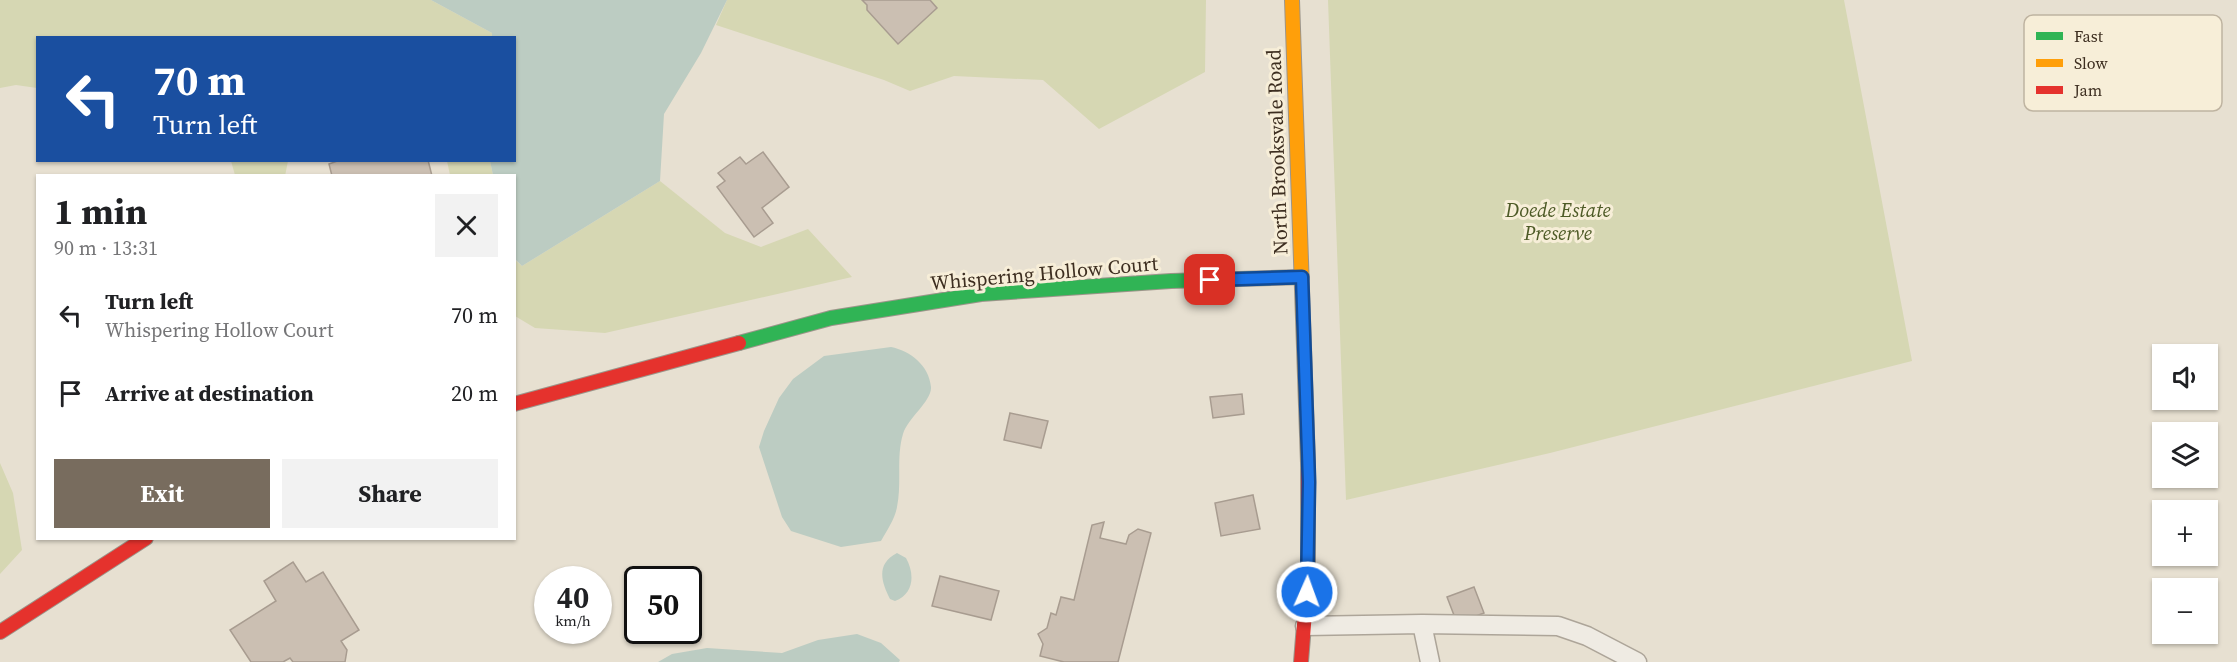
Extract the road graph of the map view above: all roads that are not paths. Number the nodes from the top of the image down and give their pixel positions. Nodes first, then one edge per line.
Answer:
1 (1292, 0) edge
2 (1302, 277) junction
3 (516, 403) edge
4 (143, 540) edge
5 (1422, 624) junction
6 (1305, 626) junction
7 (0, 632) edge
8 (1301, 662) edge
9 (1430, 662) edge
10 (1636, 662) edge

1 - 2 street, North Brooksvale Road
2 - 3 street, Whispering Hollow Court
2 - 6 street, North Brooksvale Road
4 - 7 street
5 - 6 lane
5 - 9 lane
5 - 10 lane
6 - 8 street, North Brooksvale Road

